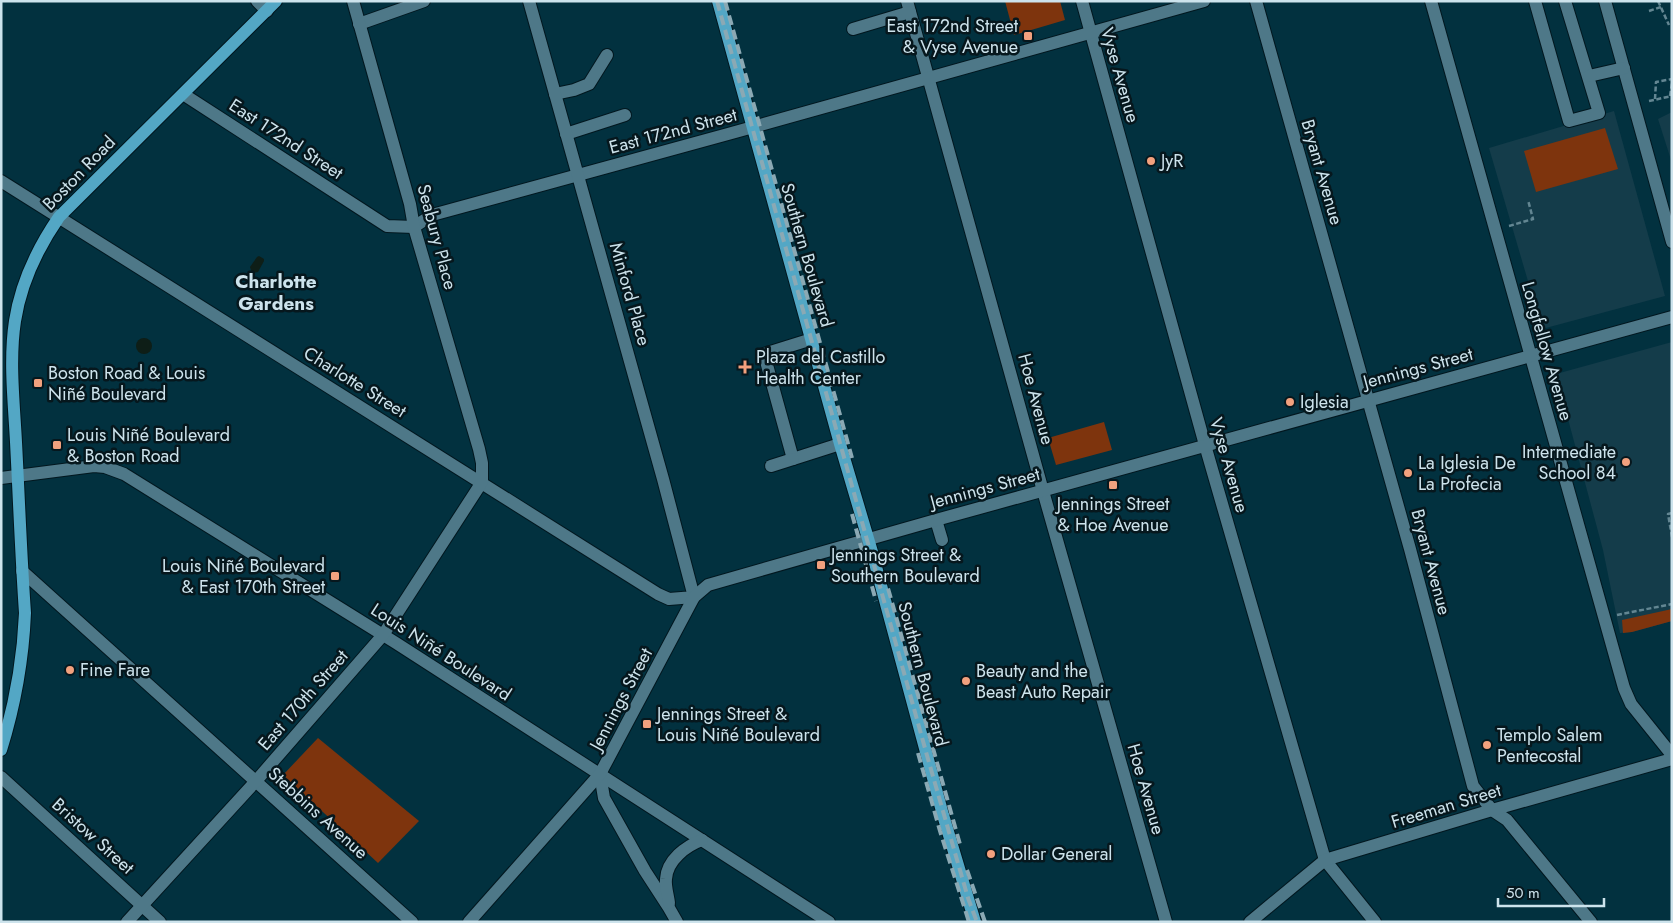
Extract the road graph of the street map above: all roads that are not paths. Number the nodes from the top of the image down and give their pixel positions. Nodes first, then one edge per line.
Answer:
1 (257, 1) edge
2 (276, 1) edge
3 (353, 1) edge
4 (424, 1) edge
5 (529, 1) edge
6 (718, 1) edge
7 (1082, 1) edge
8 (1204, 1) edge
9 (1256, 1) edge
10 (1431, 1) edge
11 (1535, 1) edge
12 (1565, 1) edge
13 (1605, 1) edge
14 (391, 7) edge
15 (909, 7) edge
16 (267, 11) junction
17 (359, 24) junction
18 (853, 30) dead end
19 (1090, 33) junction
20 (607, 55) dead end
21 (1624, 68) junction
22 (1589, 76) junction
23 (929, 78) junction
24 (183, 94) junction
25 (555, 94) junction
26 (625, 115) dead end
27 (753, 127) junction
28 (566, 134) junction
29 (578, 176) junction
30 (1, 181) edge
31 (59, 217) junction
32 (414, 227) junction
33 (1672, 242) edge
34 (1672, 317) edge
35 (812, 339) junction
36 (1530, 356) junction
37 (1368, 400) junction
38 (840, 444) junction
39 (1205, 445) junction
40 (793, 459) junction
41 (771, 466) dead end
42 (17, 476) junction
43 (1, 478) edge
44 (482, 482) junction
45 (1043, 491) junction
46 (936, 520) junction
47 (868, 539) junction
48 (942, 540) dead end
49 (22, 571) junction
50 (694, 597) junction
51 (383, 635) junction
52 (1, 750) edge
53 (1672, 755) edge
54 (1672, 759) edge
55 (600, 774) junction
56 (1, 777) edge
57 (256, 781) junction
58 (1492, 810) junction
59 (702, 840) junction
60 (1325, 860) junction
61 (142, 905) junction
62 (670, 908) junction
63 (127, 922) edge
64 (160, 922) edge
65 (412, 922) edge
66 (470, 922) edge
67 (677, 922) edge
68 (829, 922) edge
69 (975, 922) edge
70 (1166, 922) edge
71 (1250, 922) edge
72 (1375, 922) edge
73 (1591, 922) edge

1 - 16 street
2 - 16 main road, Boston Road
3 - 17 street, Seabury Place
4 - 14 street
5 - 25 street, Minford Place
6 - 27 main road, Southern Boulevard
7 - 19 street, Vyse Avenue
8 - 19 street, East 172nd Street
9 - 37 street, Bryant Avenue
10 - 36 street, Longfellow Avenue
11 - 22 street
12 - 22 street
13 - 21 street
14 - 17 street
15 - 18 street
15 - 23 street, Hoe Avenue
16 - 24 main road, Boston Road
17 - 32 street, Seabury Place
19 - 23 street, East 172nd Street
19 - 39 street, Vyse Avenue
20 - 25 street
21 - 22 street
21 - 33 street
23 - 27 street, East 172nd Street
23 - 45 street, Hoe Avenue
24 - 31 main road, Boston Road
24 - 32 street, East 172nd Street
25 - 28 street, Minford Place
26 - 28 street
27 - 29 street, East 172nd Street
27 - 35 main road, Southern Boulevard
28 - 29 street, Minford Place
29 - 32 street, East 172nd Street
29 - 50 street, Minford Place
30 - 31 street, Charlotte Street
31 - 42 main road, Boston Road
31 - 44 street, Charlotte Street
32 - 44 street, Seabury Place
34 - 36 street, Jennings Street
35 - 38 main road, Southern Boulevard
35 - 40 street
36 - 37 street, Jennings Street
36 - 53 street, Longfellow Avenue
37 - 39 street, Jennings Street
37 - 58 street, Bryant Avenue
38 - 40 street
38 - 47 main road, Southern Boulevard
39 - 45 street, Jennings Street
39 - 60 street, Vyse Avenue
40 - 41 street
42 - 43 street, Louis Niñé Boulevard
42 - 49 main road, Boston Road
42 - 51 street, Louis Niñé Boulevard
44 - 50 street, Charlotte Street
44 - 51 street, East 170th Street
45 - 46 street, Jennings Street
45 - 70 street, Hoe Avenue
46 - 47 street, Jennings Street
46 - 48 street
47 - 50 street, Jennings Street
47 - 69 main road, Southern Boulevard
49 - 52 main road, Boston Road
49 - 57 street, Stebbins Avenue
50 - 55 street, Jennings Street
51 - 55 street, Louis Niñé Boulevard
51 - 57 street, East 170th Street
54 - 58 street, Freeman Street
55 - 59 street, Louis Niñé Boulevard
55 - 62 street
55 - 66 street, Jennings Street
56 - 61 street, Bristow Street
57 - 61 street, East 170th Street
57 - 65 street, Stebbins Avenue
58 - 60 street, Freeman Street
58 - 73 street, Bryant Avenue
59 - 62 street
59 - 68 street, Louis Niñé Boulevard
60 - 71 street, Freeman Street
60 - 72 street, Vyse Avenue
61 - 63 street, East 170th Street
61 - 64 street, Bristow Street
62 - 67 street

